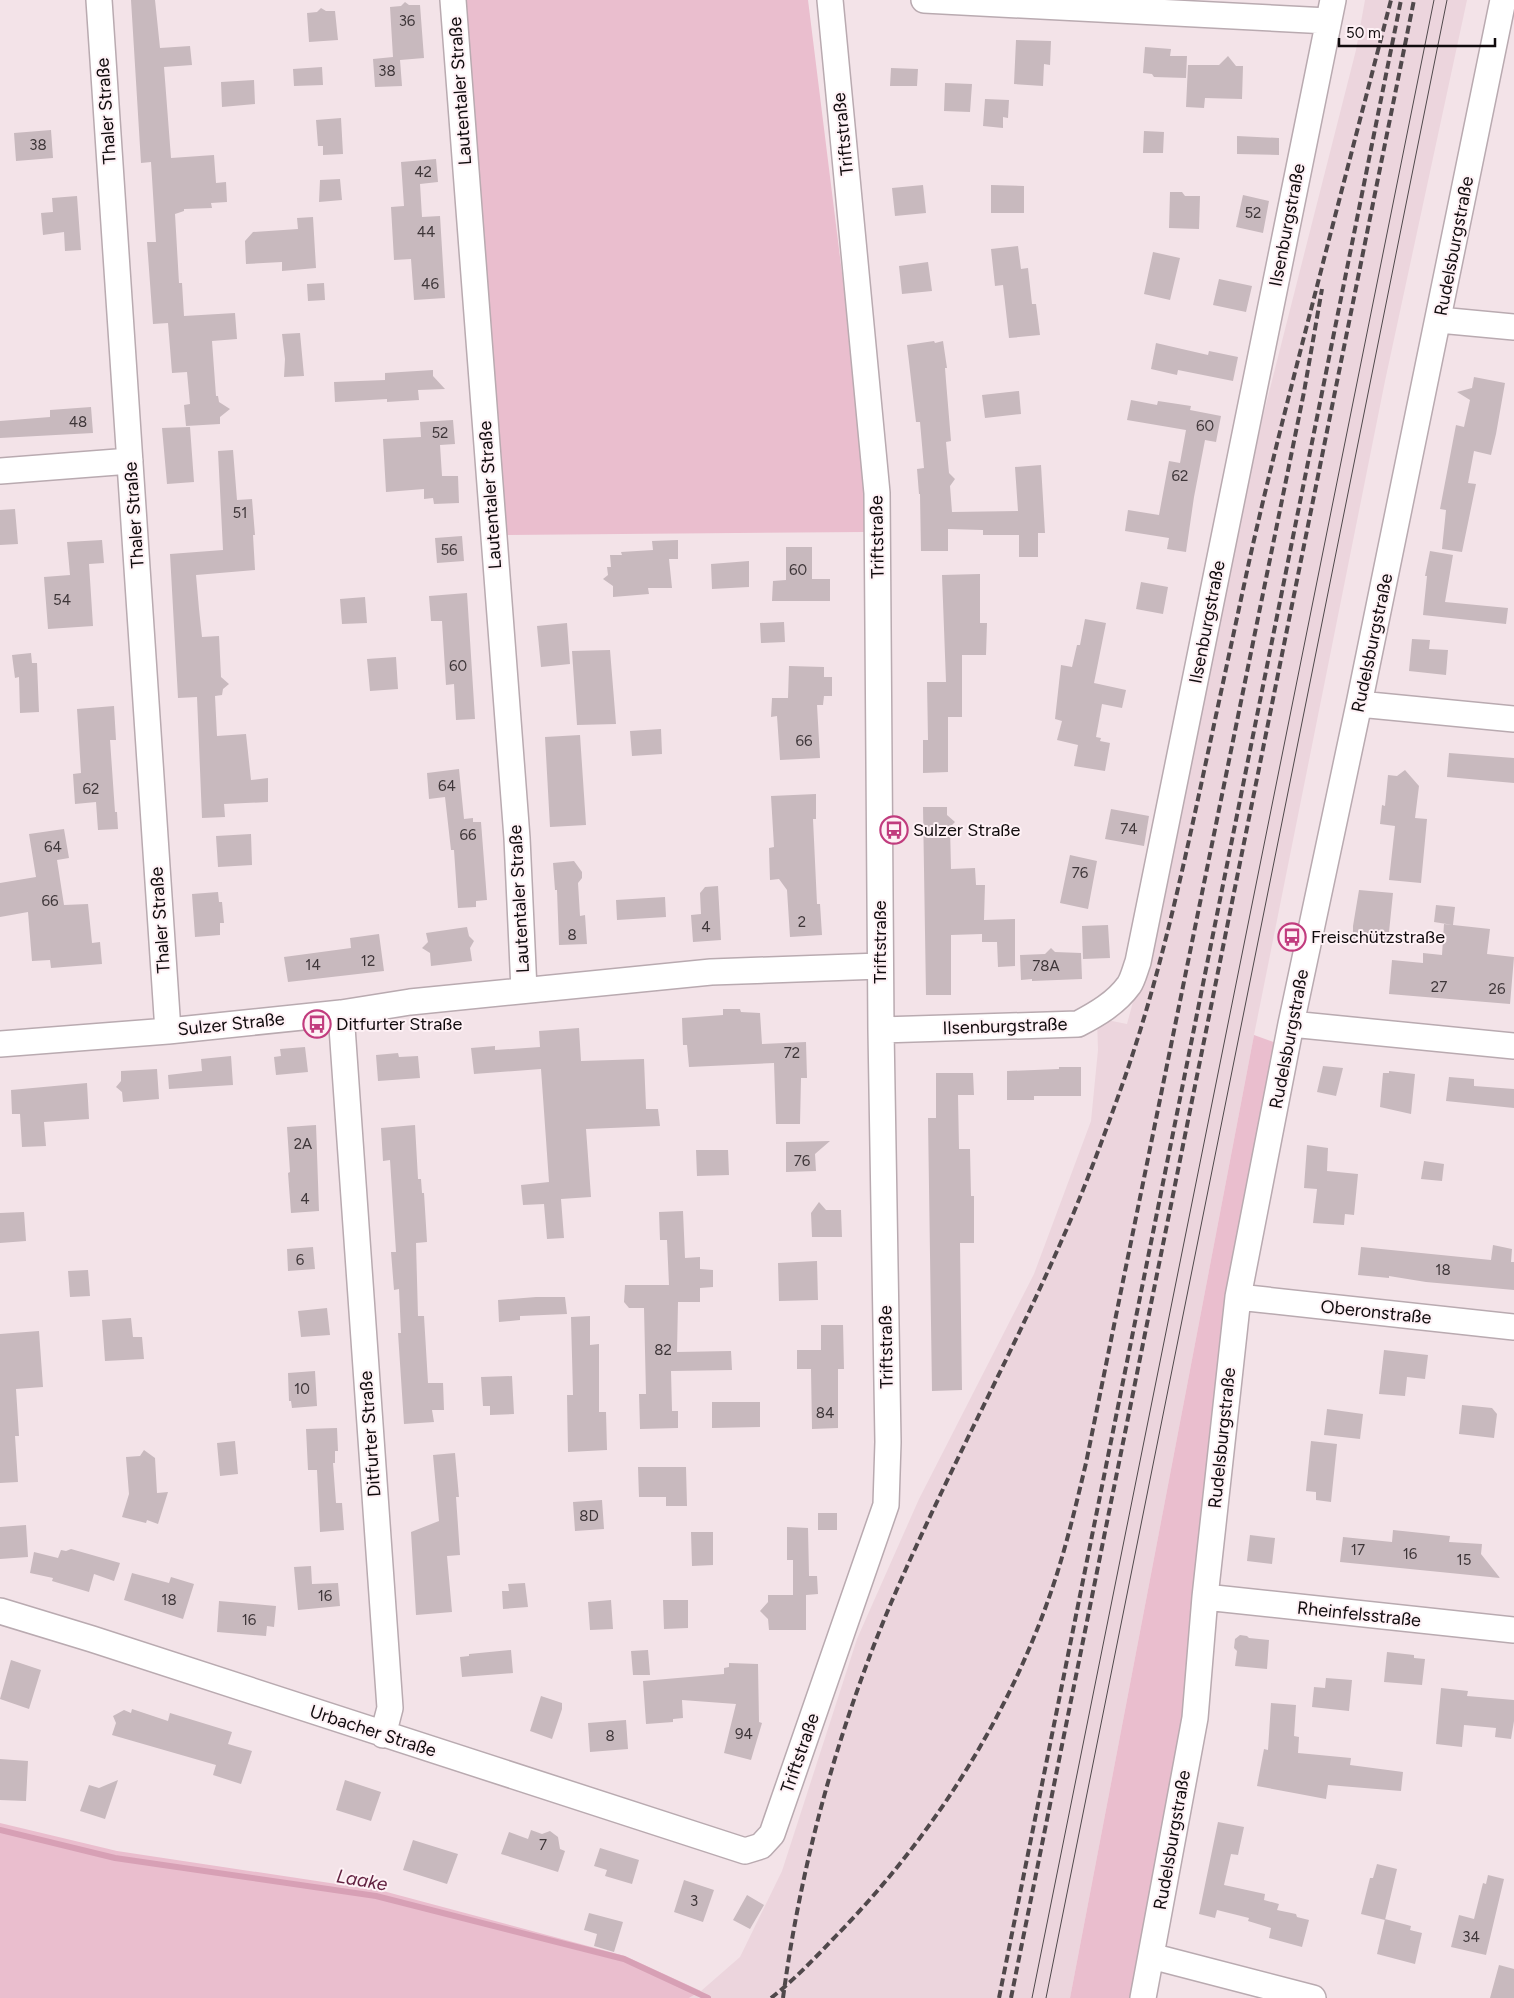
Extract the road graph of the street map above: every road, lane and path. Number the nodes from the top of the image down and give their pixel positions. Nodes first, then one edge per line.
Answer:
1 (99, 0) edge
2 (453, 0) edge
3 (830, 0) edge
4 (924, 0) edge
5 (1503, 0) edge
6 (1331, 10) edge
7 (1439, 320) junction
8 (1514, 327) edge
9 (130, 462) junction
10 (0, 471) edge
11 (1359, 704) junction
12 (1514, 719) edge
13 (880, 966) junction
14 (524, 990) junction
15 (341, 1012) junction
16 (1291, 1024) junction
17 (880, 1030) junction
18 (168, 1031) junction
19 (0, 1044) edge
20 (1514, 1046) edge
21 (1238, 1297) junction
22 (1514, 1327) edge
23 (1205, 1597) junction
24 (0, 1611) edge
25 (1514, 1630) edge
26 (383, 1735) junction
27 (745, 1851) joint
28 (1151, 1956) junction
29 (1143, 1998) edge
30 (1313, 1998) edge

1 - 9 street, Thaler Straße
2 - 14 street, Lautentaler Straße
3 - 13 street, Triftstraße
4 - 6 street
5 - 7 street, Rudelsburgstraße
6 - 17 street, Ilsenburgstraße
7 - 8 street
7 - 11 street, Rudelsburgstraße
9 - 10 street
9 - 18 street, Thaler Straße
11 - 12 street
11 - 16 street, Rudelsburgstraße
13 - 14 street, Sulzer Straße
13 - 17 street, Triftstraße
14 - 15 street, Sulzer Straße
15 - 18 street, Sulzer Straße
15 - 26 street, Ditfurter Straße
16 - 20 street
16 - 21 street, Rudelsburgstraße
17 - 27 street, Triftstraße
18 - 19 street, Sulzer Straße
21 - 22 street, Oberonstraße
21 - 23 street, Rudelsburgstraße
23 - 25 street, Rheinfelsstraße
23 - 28 street, Rudelsburgstraße
24 - 26 street, Urbacher Straße
26 - 27 street, Urbacher Straße
28 - 29 street, Rudelsburgstraße
28 - 30 street

